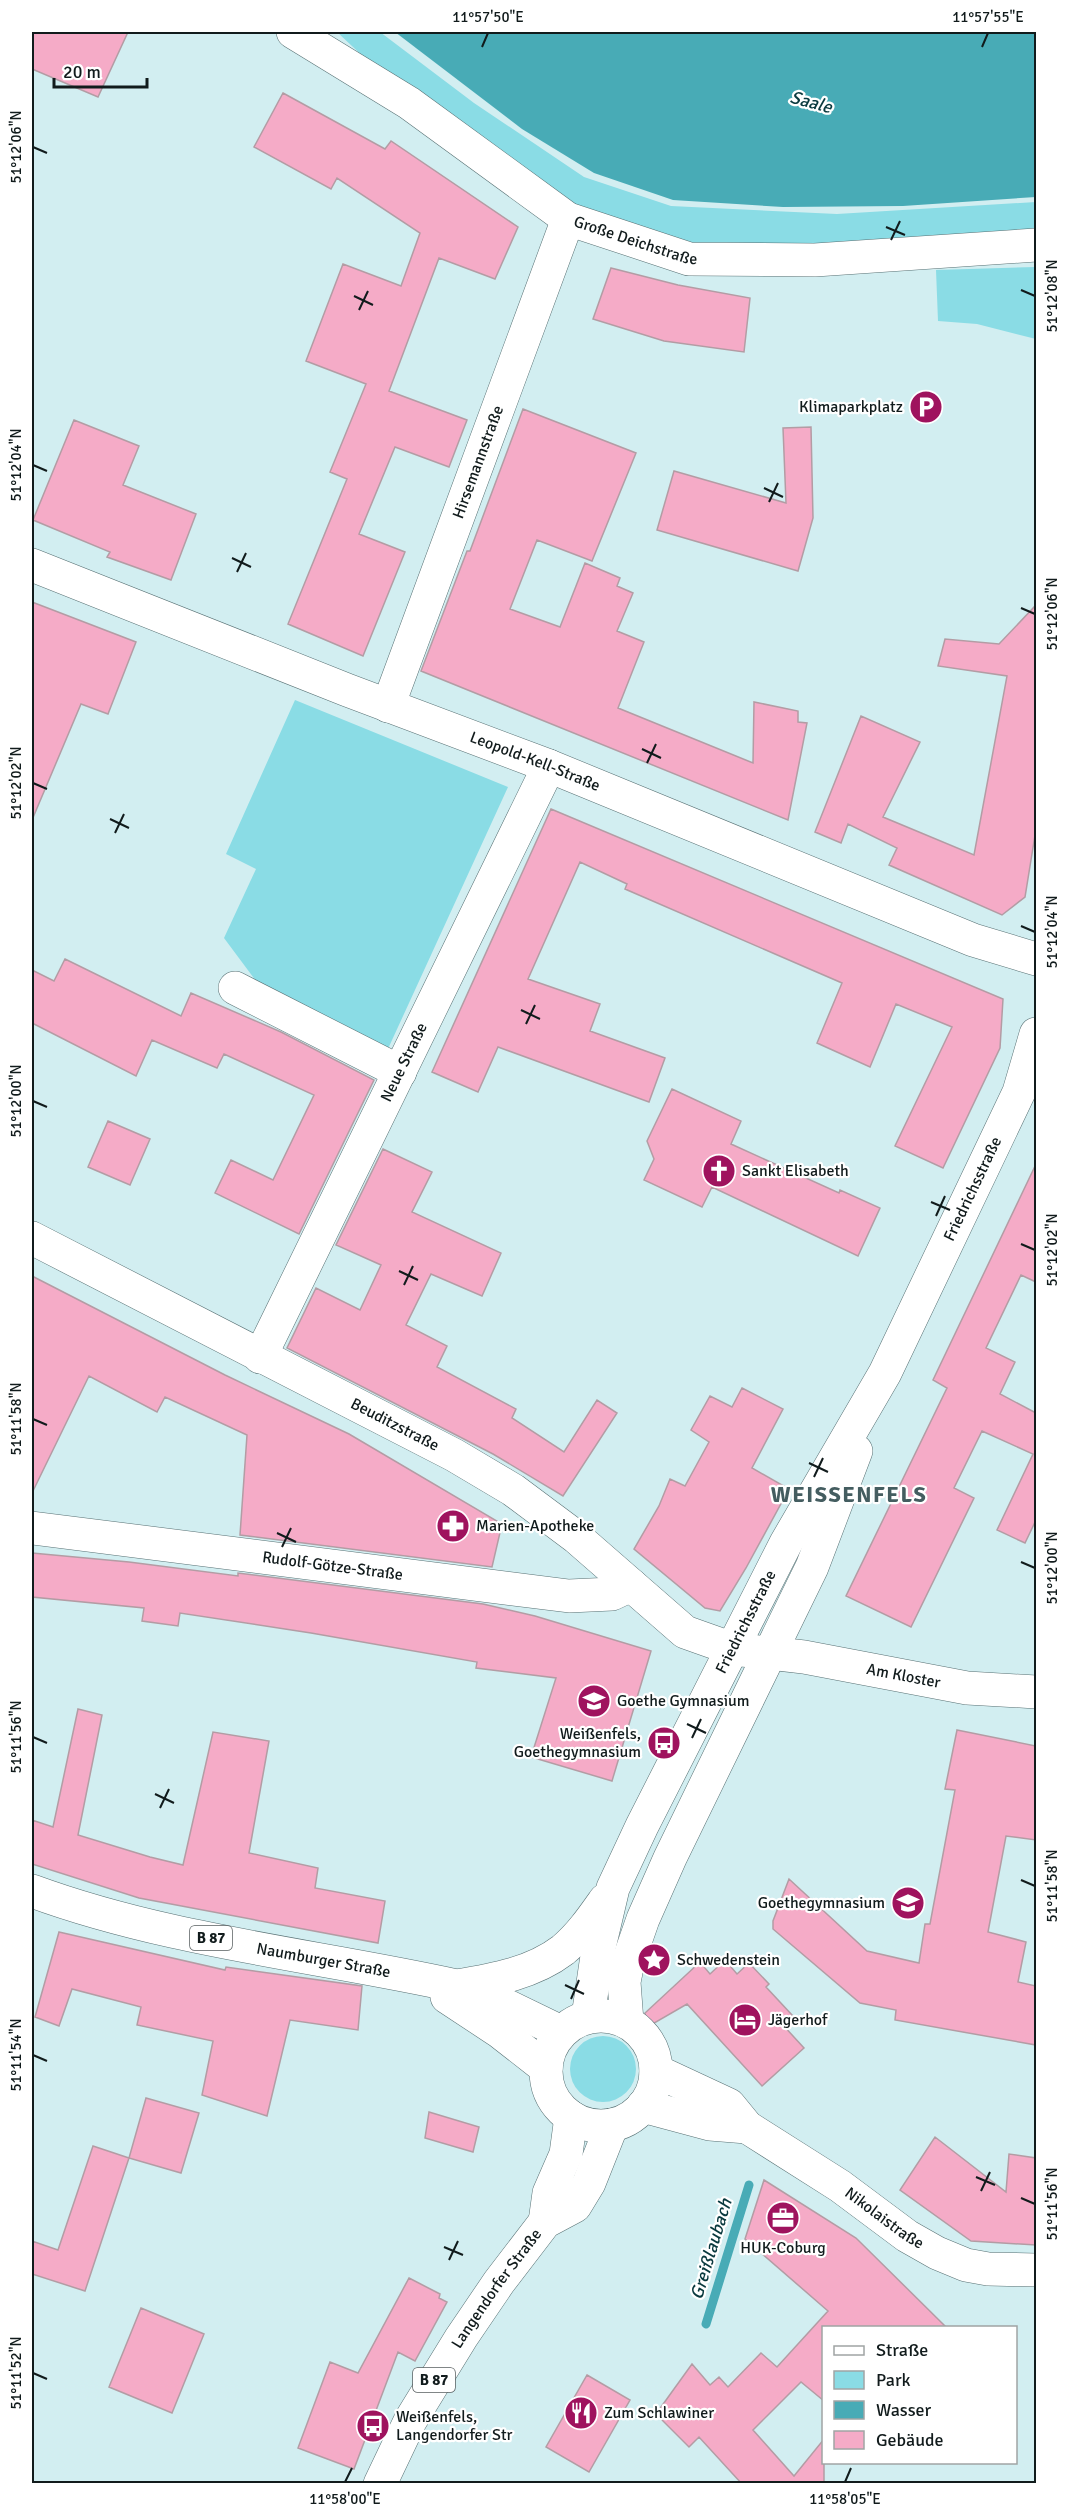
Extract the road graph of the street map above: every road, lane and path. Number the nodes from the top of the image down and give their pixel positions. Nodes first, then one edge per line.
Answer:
1 (293, 32) edge
2 (568, 219) junction
3 (1036, 245) edge
4 (32, 566) edge
5 (388, 706) junction
6 (549, 766) junction
7 (1036, 958) edge
8 (235, 988) dead end
9 (1034, 1052) edge
10 (400, 1072) junction
11 (32, 1238) edge
12 (260, 1357) junction
13 (885, 1373) junction
14 (32, 1528) edge
15 (631, 1584) junction
16 (733, 1649) junction
17 (771, 1653) junction
18 (1036, 1692) edge
19 (613, 1888) junction
20 (32, 1891) edge
21 (406, 1975) junction
22 (457, 1986) junction
23 (627, 2022) junction
24 (575, 2024) junction
25 (546, 2068) junction
26 (656, 2071) junction
27 (643, 2106) junction
28 (571, 2117) junction
29 (612, 2125) junction
30 (747, 2127) junction
31 (546, 2222) junction
32 (1036, 2270) edge
33 (380, 2484) edge

1 - 2 street, Große Deichstraße
2 - 3 street, Große Deichstraße
2 - 5 street, Hirsemannstraße
4 - 5 street, Leopold-Kell-Straße
5 - 6 street, Leopold-Kell-Straße
6 - 7 street, Leopold-Kell-Straße
6 - 10 street, Neue Straße
8 - 10 street
9 - 13 street, Friedrichsstraße
10 - 12 street, Neue Straße
11 - 12 street, Beuditzstraße
12 - 15 street, Beuditzstraße
13 - 16 street, Friedrichsstraße
13 - 17 street, Friedrichsstraße
14 - 15 street, Rudolf-Götze-Straße
15 - 16 street, Beuditzstraße
16 - 17 street, Am Kloster
16 - 19 street, Friedrichsstraße
17 - 18 street, Am Kloster
17 - 23 street, Friedrichsstraße
19 - 22 street
19 - 24 street, Friedrichsstraße
20 - 21 street, Naumburger Straße / B 87
21 - 22 street, B 87
21 - 25 street, B 87
22 - 24 street, B 87
23 - 24 street
23 - 26 street
24 - 25 street
25 - 28 street
26 - 27 street
26 - 30 street, Nikolaistraße
27 - 29 street
27 - 30 street, Nikolaistraße
28 - 29 street
28 - 31 street, Langendorfer Straße
29 - 31 street, Langendorfer Straße / B 87
30 - 32 street, Nikolaistraße
31 - 33 street, Langendorfer Straße / B 87

